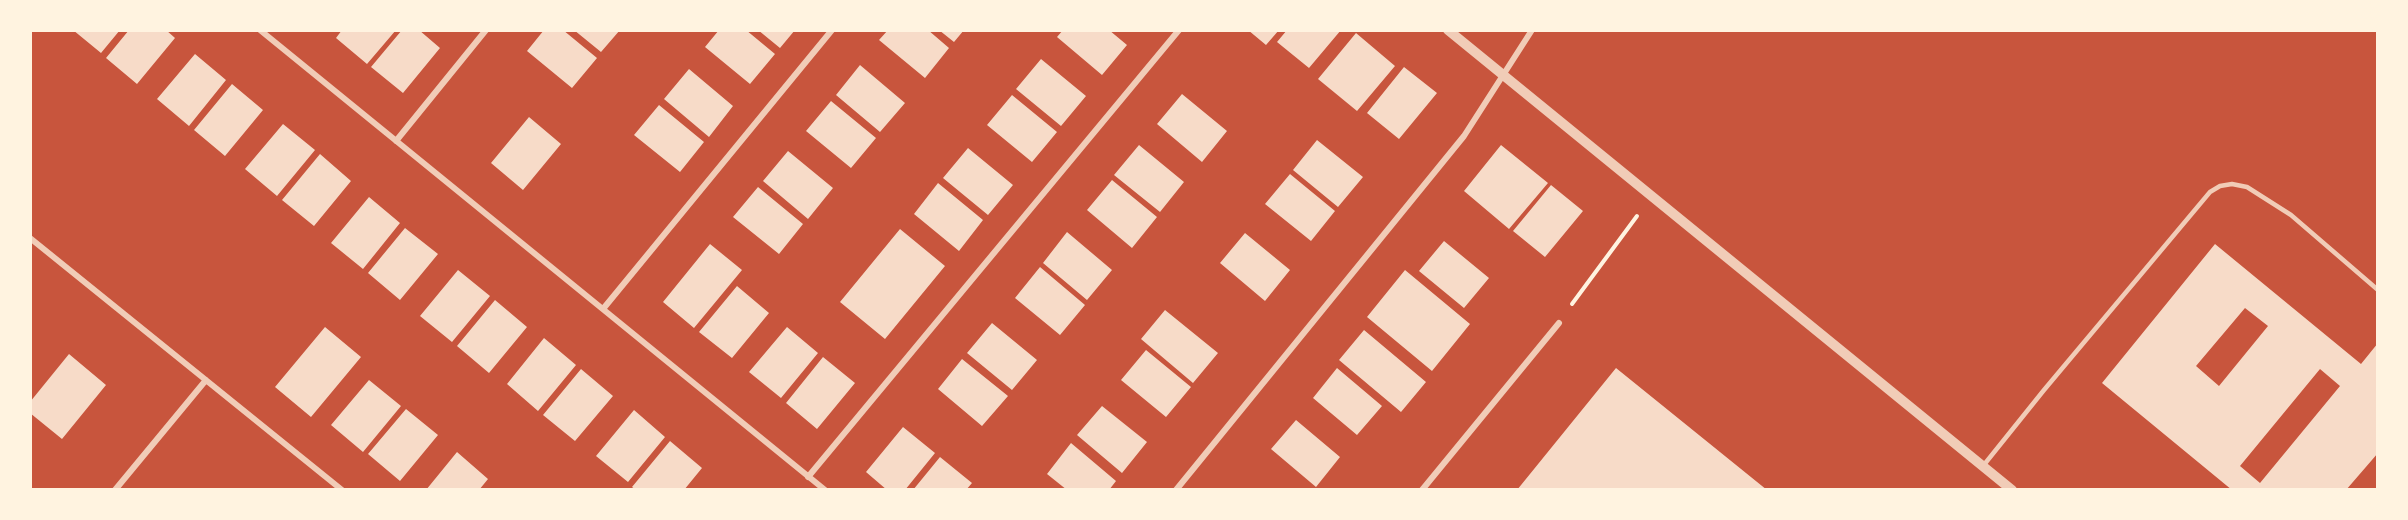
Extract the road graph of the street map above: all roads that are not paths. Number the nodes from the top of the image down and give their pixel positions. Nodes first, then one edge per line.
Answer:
1 (260, 30) edge
2 (486, 30) edge
3 (831, 30) edge
4 (1179, 30) edge
5 (1448, 30) edge
6 (1532, 30) edge
7 (1503, 75) junction
8 (396, 141) junction
9 (30, 238) edge
10 (2378, 290) edge
11 (603, 309) junction
12 (1559, 323) road end
13 (206, 380) junction
14 (1983, 466) junction
15 (808, 477) junction
16 (115, 490) edge
17 (342, 490) edge
18 (825, 490) edge
19 (1176, 490) edge
20 (1422, 490) edge
21 (2012, 490) edge

1 - 8 street
2 - 8 street
3 - 11 street
4 - 15 street
5 - 7 street
6 - 7 street
7 - 14 street
7 - 19 street
8 - 11 street
9 - 13 street
10 - 14 lane
11 - 15 street
12 - 20 street
13 - 16 street
13 - 17 street
14 - 21 street
15 - 18 street

